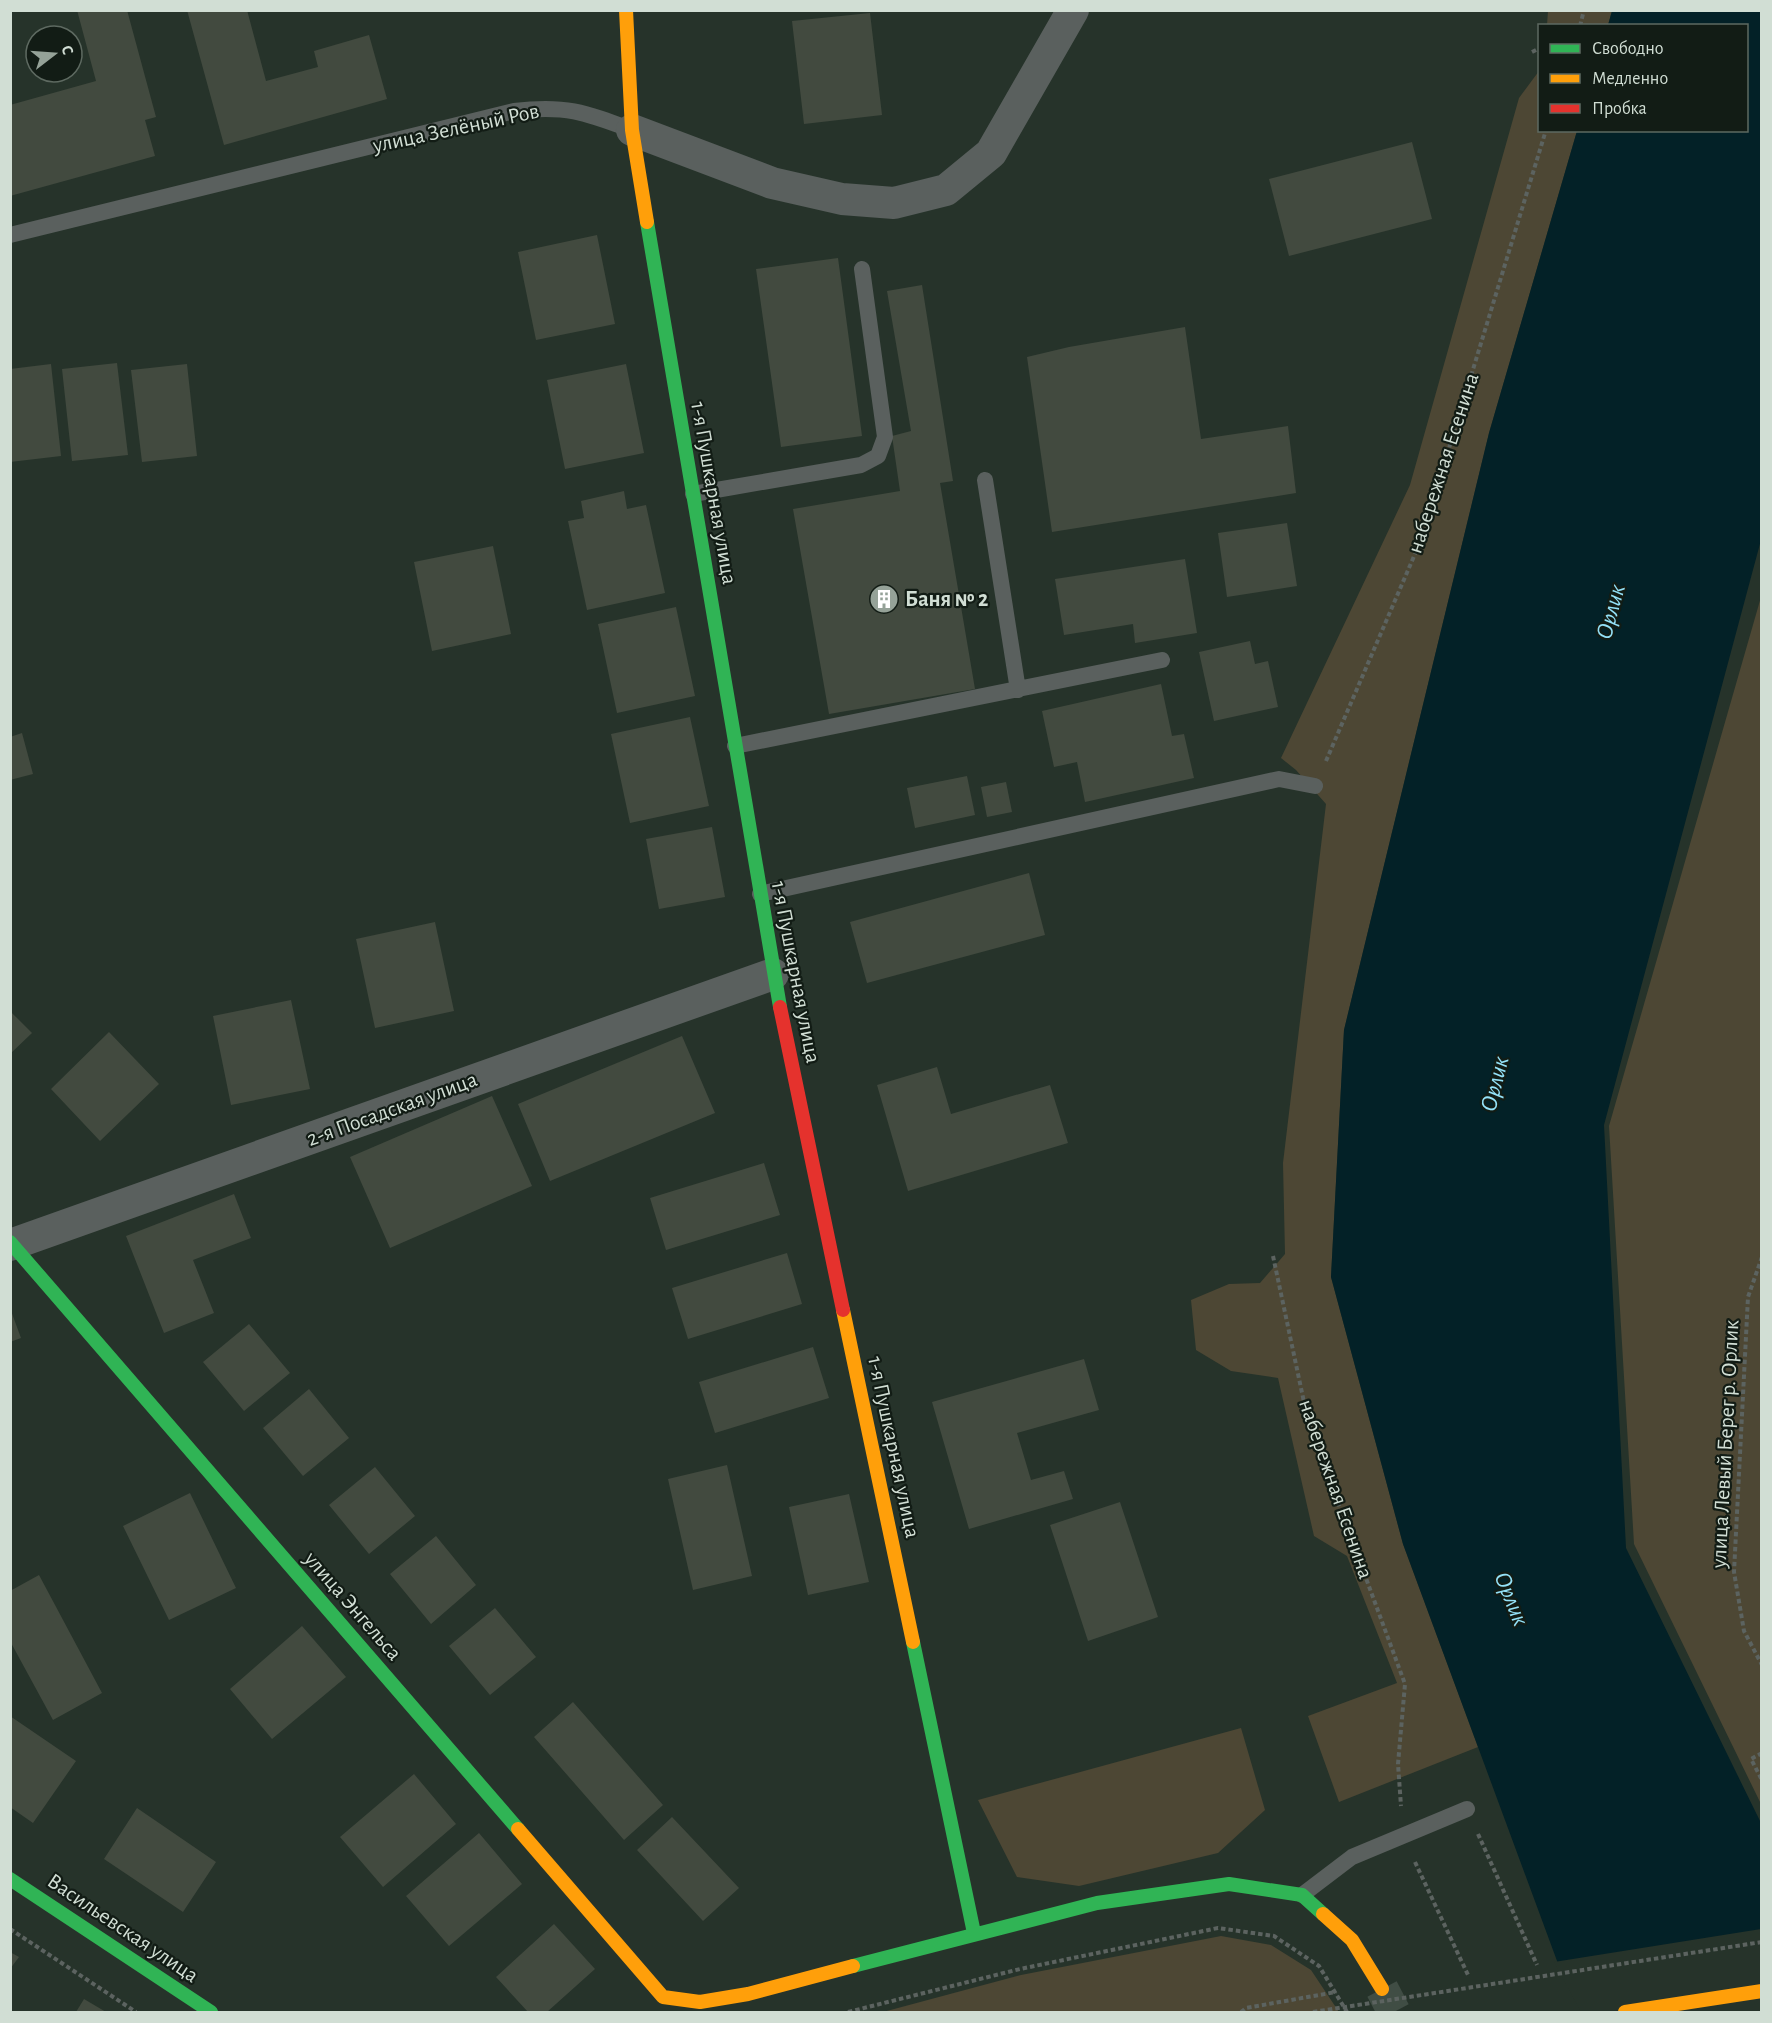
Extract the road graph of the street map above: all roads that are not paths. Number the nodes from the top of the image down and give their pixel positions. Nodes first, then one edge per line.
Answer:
1 (626, 10) edge
2 (1073, 10) edge
3 (632, 130) junction
4 (10, 235) edge
5 (862, 269) dead end
6 (985, 480) dead end
7 (693, 494) junction
8 (1162, 660) dead end
9 (1018, 690) junction
10 (735, 747) junction
11 (1315, 786) road end
12 (760, 894) junction
13 (773, 974) junction
14 (11, 1244) edge
15 (1467, 1809) road end
16 (10, 1879) edge
17 (1302, 1895) junction
18 (974, 1933) junction
19 (1382, 1989) tunnel mouth
20 (1761, 1991) edge
21 (212, 2013) edge
22 (1625, 2013) edge

1 - 3 street, 1-я Пушкарная улица
2 - 3 street, улица Зелёный Ров
3 - 4 lane, улица Зелёный Ров
3 - 7 street, 1-я Пушкарная улица
5 - 7 lane
6 - 9 lane
7 - 10 street, 1-я Пушкарная улица
8 - 9 lane
9 - 10 lane
10 - 12 street, 1-я Пушкарная улица
11 - 12 lane
12 - 13 street, 1-я Пушкарная улица
13 - 14 street, 2-я Посадская улица
13 - 18 street, 1-я Пушкарная улица
14 - 18 street, улица Энгельса
15 - 17 lane
16 - 21 street, Васильевская улица
17 - 18 street
17 - 19 street
20 - 22 street

